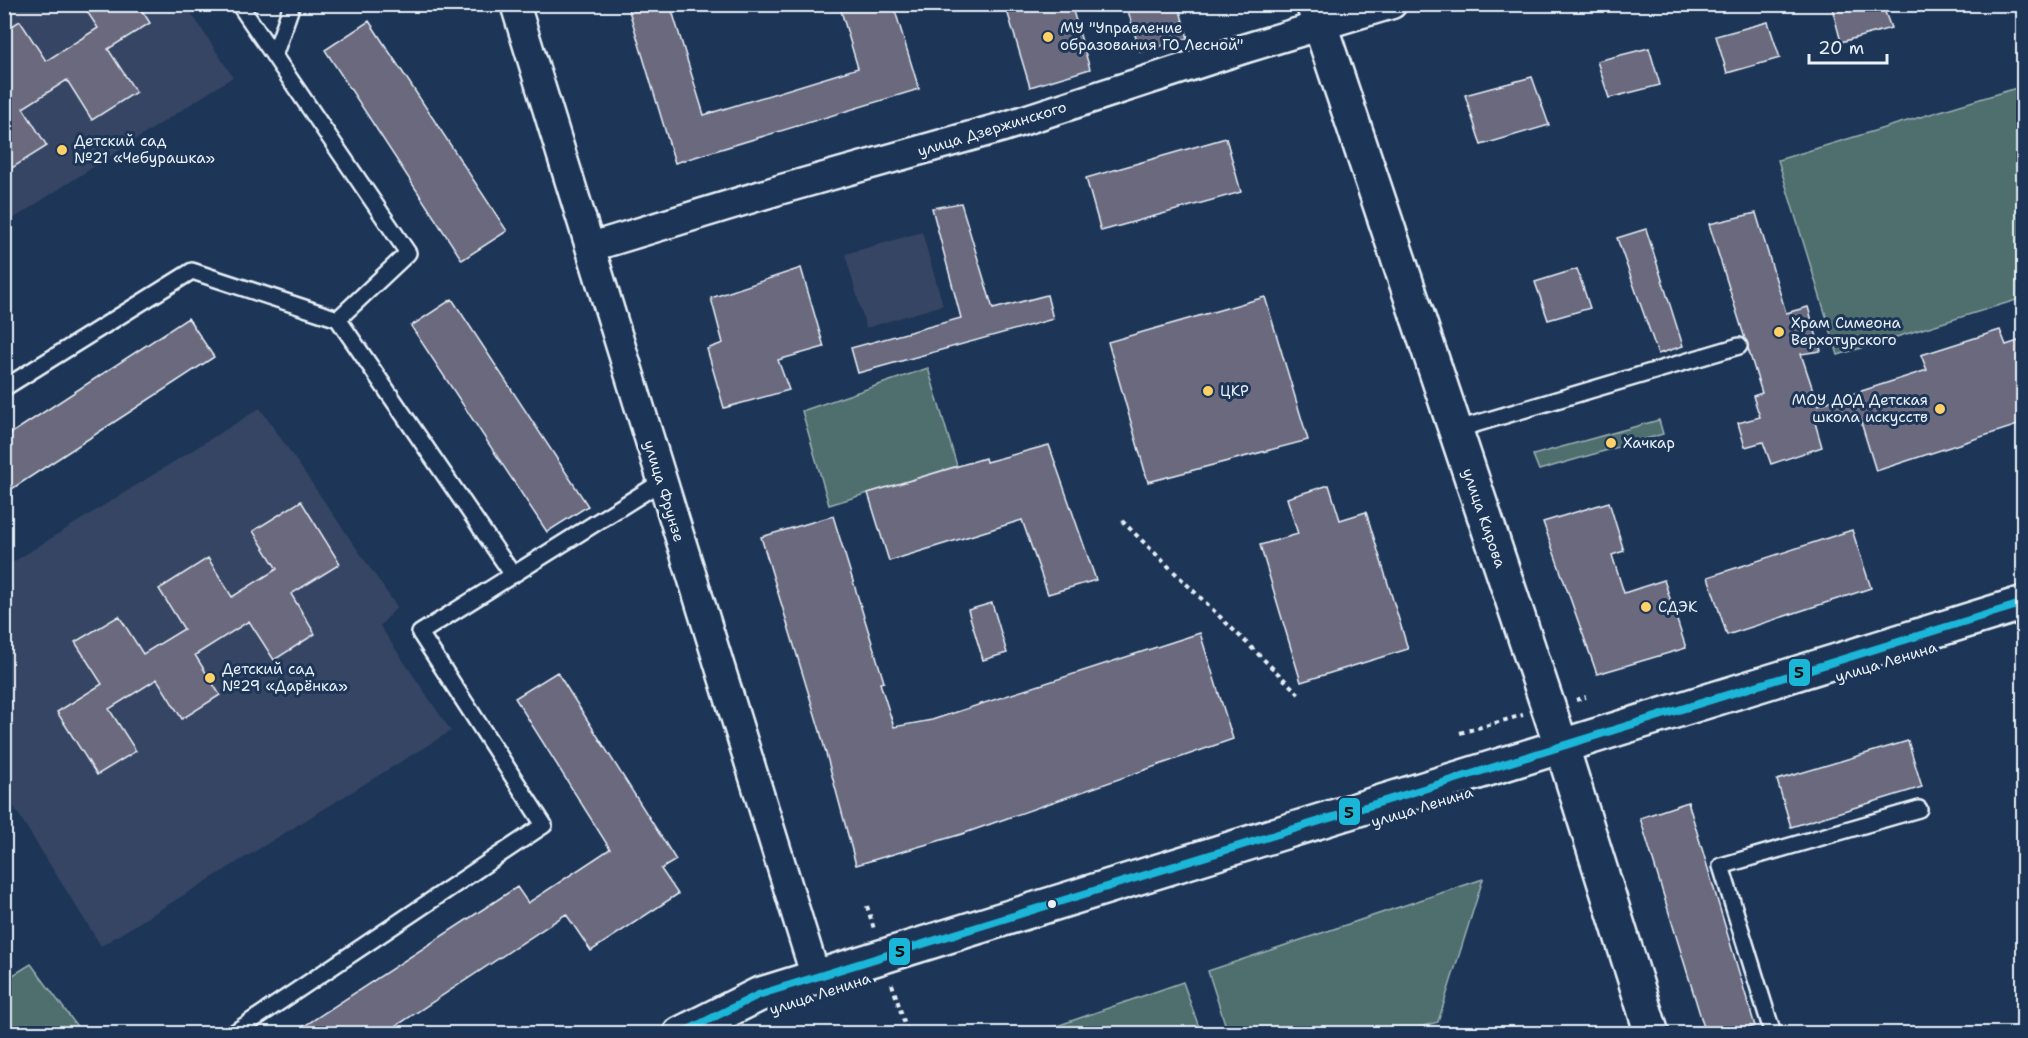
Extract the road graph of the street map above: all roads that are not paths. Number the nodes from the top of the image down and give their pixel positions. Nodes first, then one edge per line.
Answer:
1 (239, 4) edge
2 (292, 4) edge
3 (514, 4) edge
4 (1392, 4) edge
5 (1316, 16) edge
6 (274, 56) junction
7 (591, 247) junction
8 (338, 319) junction
9 (1739, 346) dead end
10 (4, 388) edge
11 (1455, 430) junction
12 (661, 482) junction
13 (513, 575) junction
14 (2024, 603) edge
15 (2024, 619) edge
16 (1564, 755) junction
17 (1919, 809) dead end
18 (819, 986) junction
19 (232, 1034) edge
20 (680, 1034) edge
21 (720, 1034) edge
22 (1652, 1034) edge
23 (1773, 1034) edge

1 - 6 lane
2 - 6 lane
3 - 7 street, улица Фрунзе
4 - 5 street, улица Дзержинского
5 - 7 street, улица Дзержинского
5 - 11 main road, улица Кирова
6 - 8 lane
7 - 12 street, улица Фрунзе
8 - 10 lane
8 - 13 lane
9 - 11 lane
11 - 16 main road, улица Кирова
12 - 13 lane
12 - 18 street, улица Фрунзе
13 - 19 lane
14 - 16 main road
15 - 16 main road, улица Ленина
16 - 18 main road, улица Ленина
16 - 22 main road, улица Кирова
17 - 23 lane
18 - 20 main road
18 - 21 main road, улица Ленина

